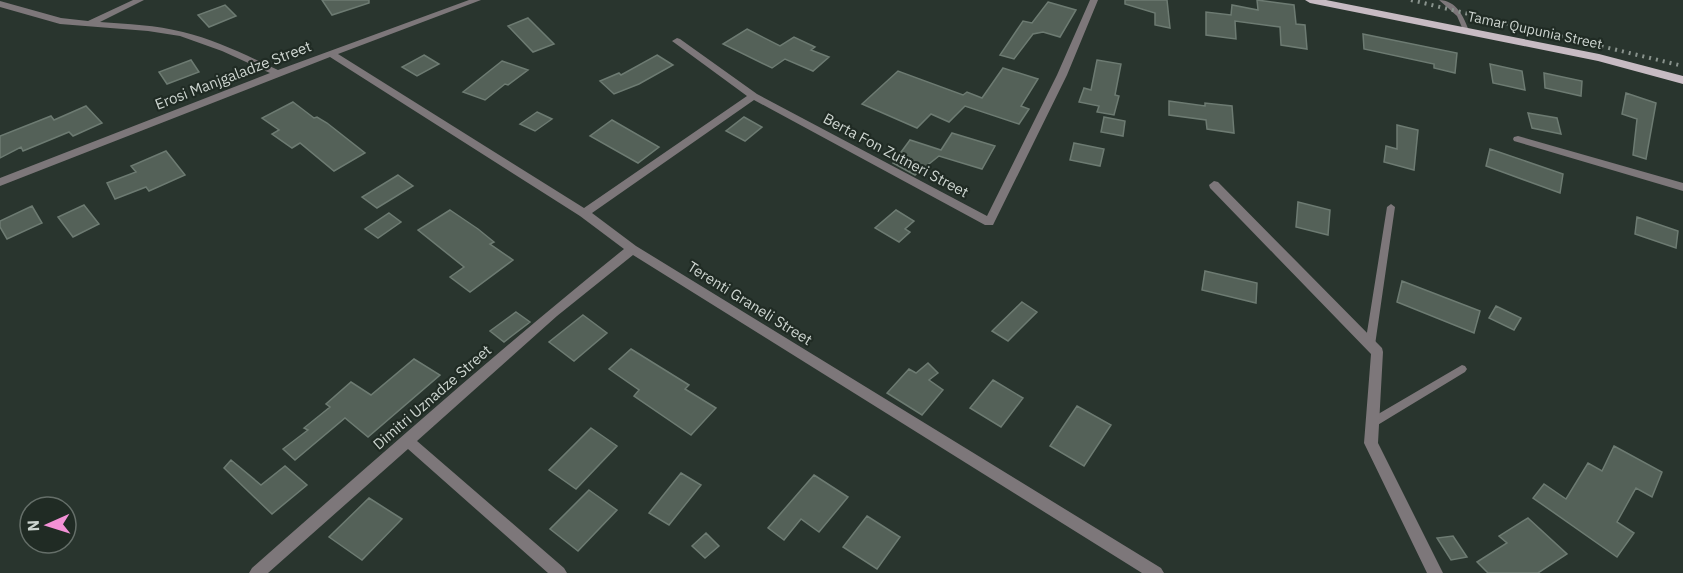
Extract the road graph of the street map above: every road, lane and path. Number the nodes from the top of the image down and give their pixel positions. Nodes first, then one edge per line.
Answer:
1 (140, 0) edge
2 (477, 0) edge
3 (1094, 0) edge
4 (1310, 0) edge
5 (1442, 0) edge
6 (0, 4) edge
7 (90, 23) junction
8 (1466, 31) junction
9 (676, 41) dead end
10 (332, 54) junction
11 (278, 73) junction
12 (1683, 80) edge
13 (754, 96) junction
14 (1518, 139) dead end
15 (0, 182) edge
16 (1214, 185) dead end
17 (1683, 187) edge
18 (1391, 207) dead end
19 (584, 213) junction
20 (632, 249) junction
21 (1370, 345) junction
22 (1462, 369) dead end
23 (1372, 423) junction
24 (407, 440) junction
25 (257, 573) edge
26 (559, 573) edge
27 (1156, 573) edge
28 (1435, 573) edge

1 - 7 street
2 - 10 street, Erosi Manjgaladze Street
3 - 13 street, Berta Fon Zutneri Street
4 - 8 main road, Tamar Qupunia Street
5 - 8 lane
6 - 7 street
7 - 11 street
8 - 12 main road, Tamar Qupunia Street
9 - 13 street
10 - 11 street, Erosi Manjgaladze Street
10 - 19 street, Terenti Graneli Street
11 - 15 street, Erosi Manjgaladze Street
13 - 19 street
14 - 17 street
16 - 21 street
18 - 21 lane
19 - 20 street, Terenti Graneli Street
20 - 24 street, Dimitri Uznadze Street
20 - 27 street, Terenti Graneli Street
21 - 23 street
22 - 23 lane
23 - 28 street
24 - 25 street, Dimitri Uznadze Street
24 - 26 street

